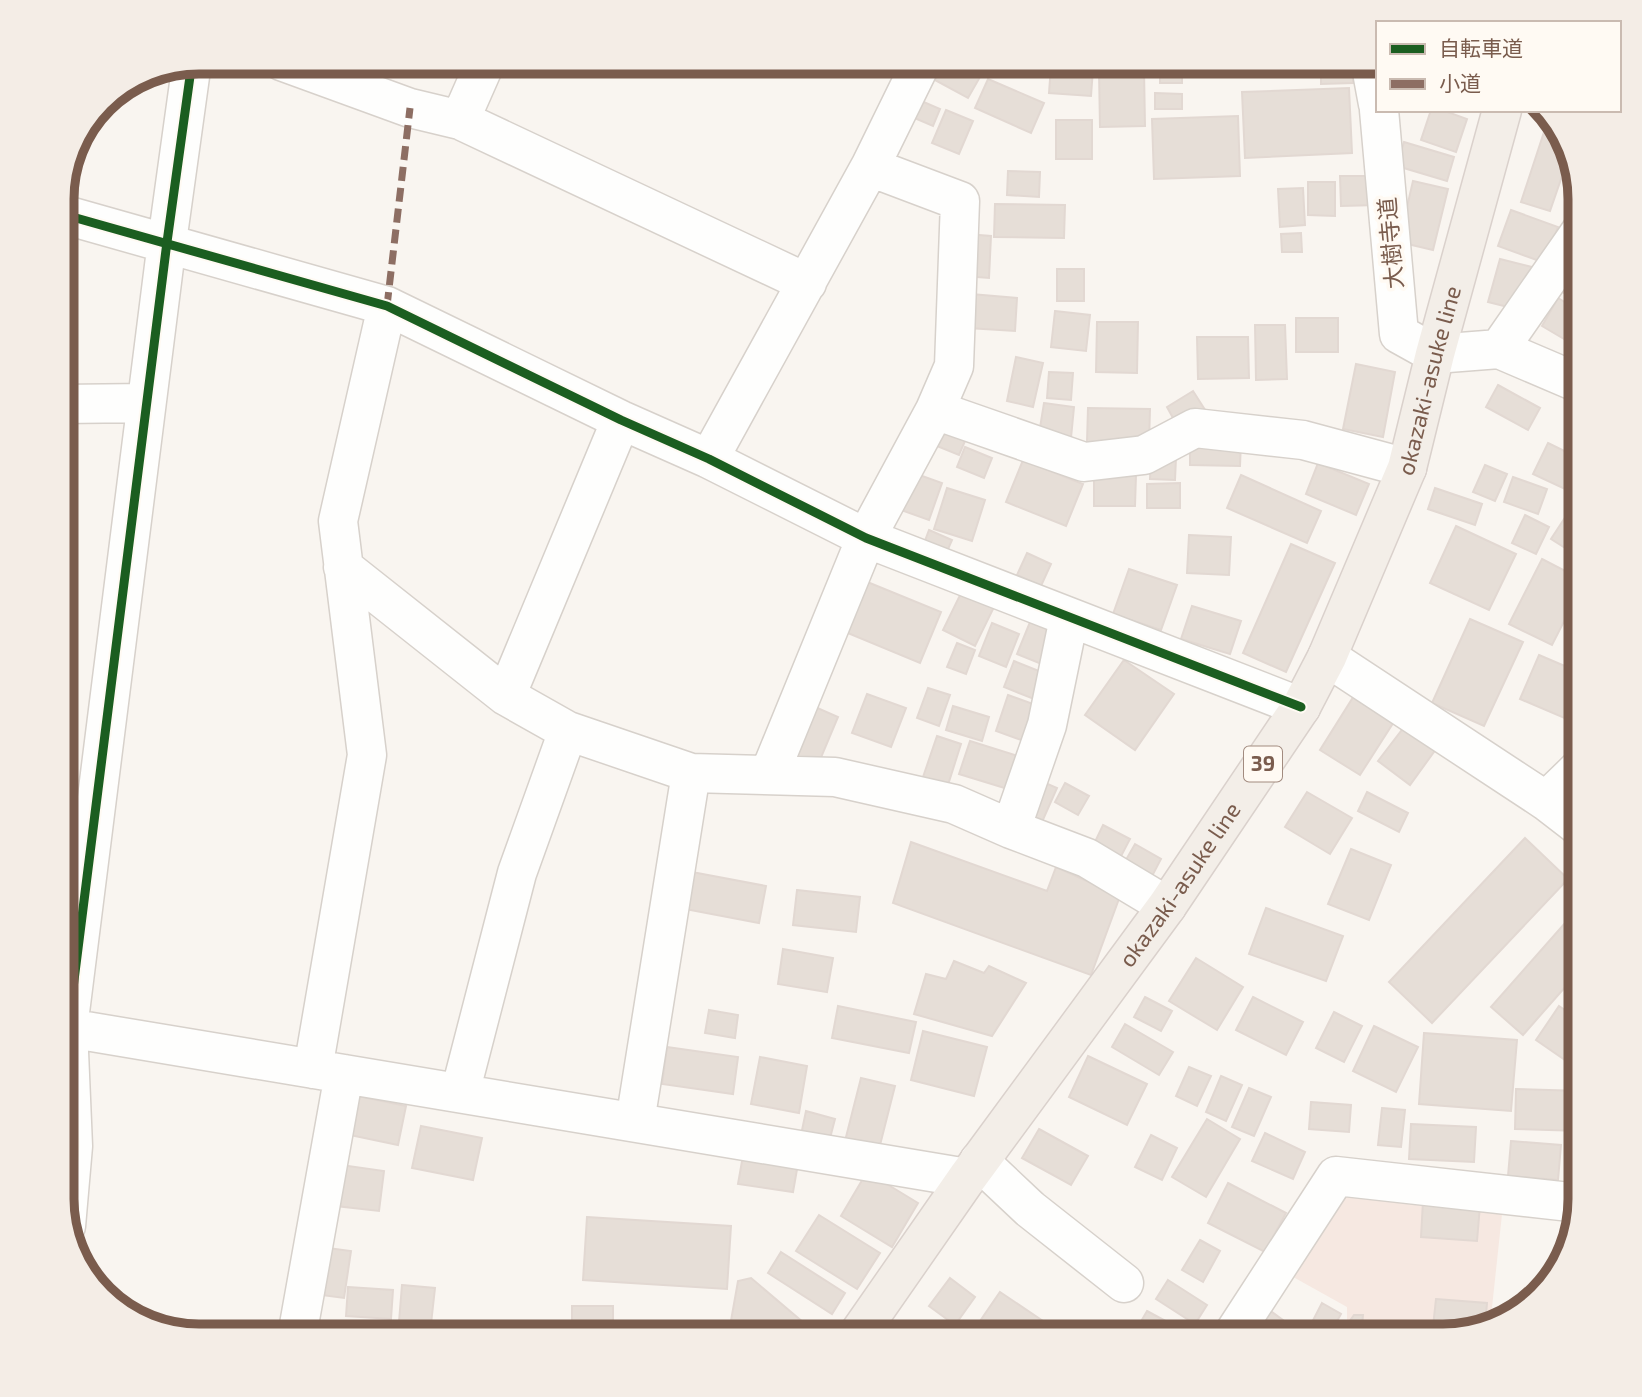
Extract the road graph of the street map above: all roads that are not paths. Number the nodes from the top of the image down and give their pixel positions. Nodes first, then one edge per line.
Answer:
1 (190, 74) edge
2 (317, 74) edge
3 (480, 74) edge
4 (916, 74) edge
5 (1372, 74) edge
6 (1376, 93) edge
7 (1379, 112) edge
8 (1501, 112) edge
9 (460, 120) junction
10 (870, 167) junction
11 (74, 217) edge
12 (166, 242) junction
13 (1568, 250) edge
14 (807, 283) junction
15 (387, 306) junction
16 (1499, 349) junction
17 (1435, 354) junction
18 (1568, 378) edge
19 (146, 403) junction
20 (74, 404) edge
21 (935, 410) junction
22 (621, 419) junction
23 (709, 459) junction
24 (1407, 468) junction
25 (866, 538) junction
26 (343, 567) junction
27 (1069, 618) junction
28 (1327, 657) junction
29 (506, 696) junction
30 (1301, 707) junction
31 (568, 731) junction
32 (691, 773) junction
33 (769, 775) junction
34 (1568, 780) edge
35 (1546, 802) junction
36 (1568, 818) edge
37 (1011, 829) junction
38 (1167, 906) junction
39 (74, 980) edge
40 (74, 1029) edge
41 (329, 1071) junction
42 (460, 1093) junction
43 (635, 1122) junction
44 (973, 1170) junction
45 (1568, 1202) edge
46 (1124, 1283) dead end
47 (298, 1324) edge
48 (865, 1324) edge
49 (1240, 1324) edge

1 - 12 street
2 - 9 street
3 - 9 street
4 - 10 street
5 - 6 street
7 - 17 street, 大樹寺道
8 - 17 main road, okazaki-asuke line / 39
9 - 14 street
10 - 14 street
10 - 21 street
11 - 12 street
12 - 15 street
12 - 19 street
13 - 16 street
14 - 23 street
15 - 22 street
15 - 26 street
16 - 17 street
16 - 18 street
17 - 24 main road, okazaki-asuke line / 39
19 - 20 street
19 - 39 street
21 - 24 street
21 - 25 street
22 - 23 street
22 - 29 street
23 - 25 street
24 - 28 main road, okazaki-asuke line / 39
25 - 27 street
25 - 33 street
26 - 29 street
26 - 41 street
27 - 30 street
27 - 37 street
28 - 30 main road, okazaki-asuke line / 39
28 - 35 street
29 - 31 street
30 - 38 main road, okazaki-asuke line / 39
31 - 32 street
31 - 42 street
32 - 33 street
32 - 43 street
33 - 37 street
34 - 35 street
35 - 36 street
37 - 38 street
38 - 44 main road, okazaki-asuke line / 39
40 - 41 street
41 - 42 street
41 - 47 street
42 - 43 street
43 - 44 street
44 - 46 street
44 - 48 main road, okazaki-asuke line / 39
45 - 49 street

